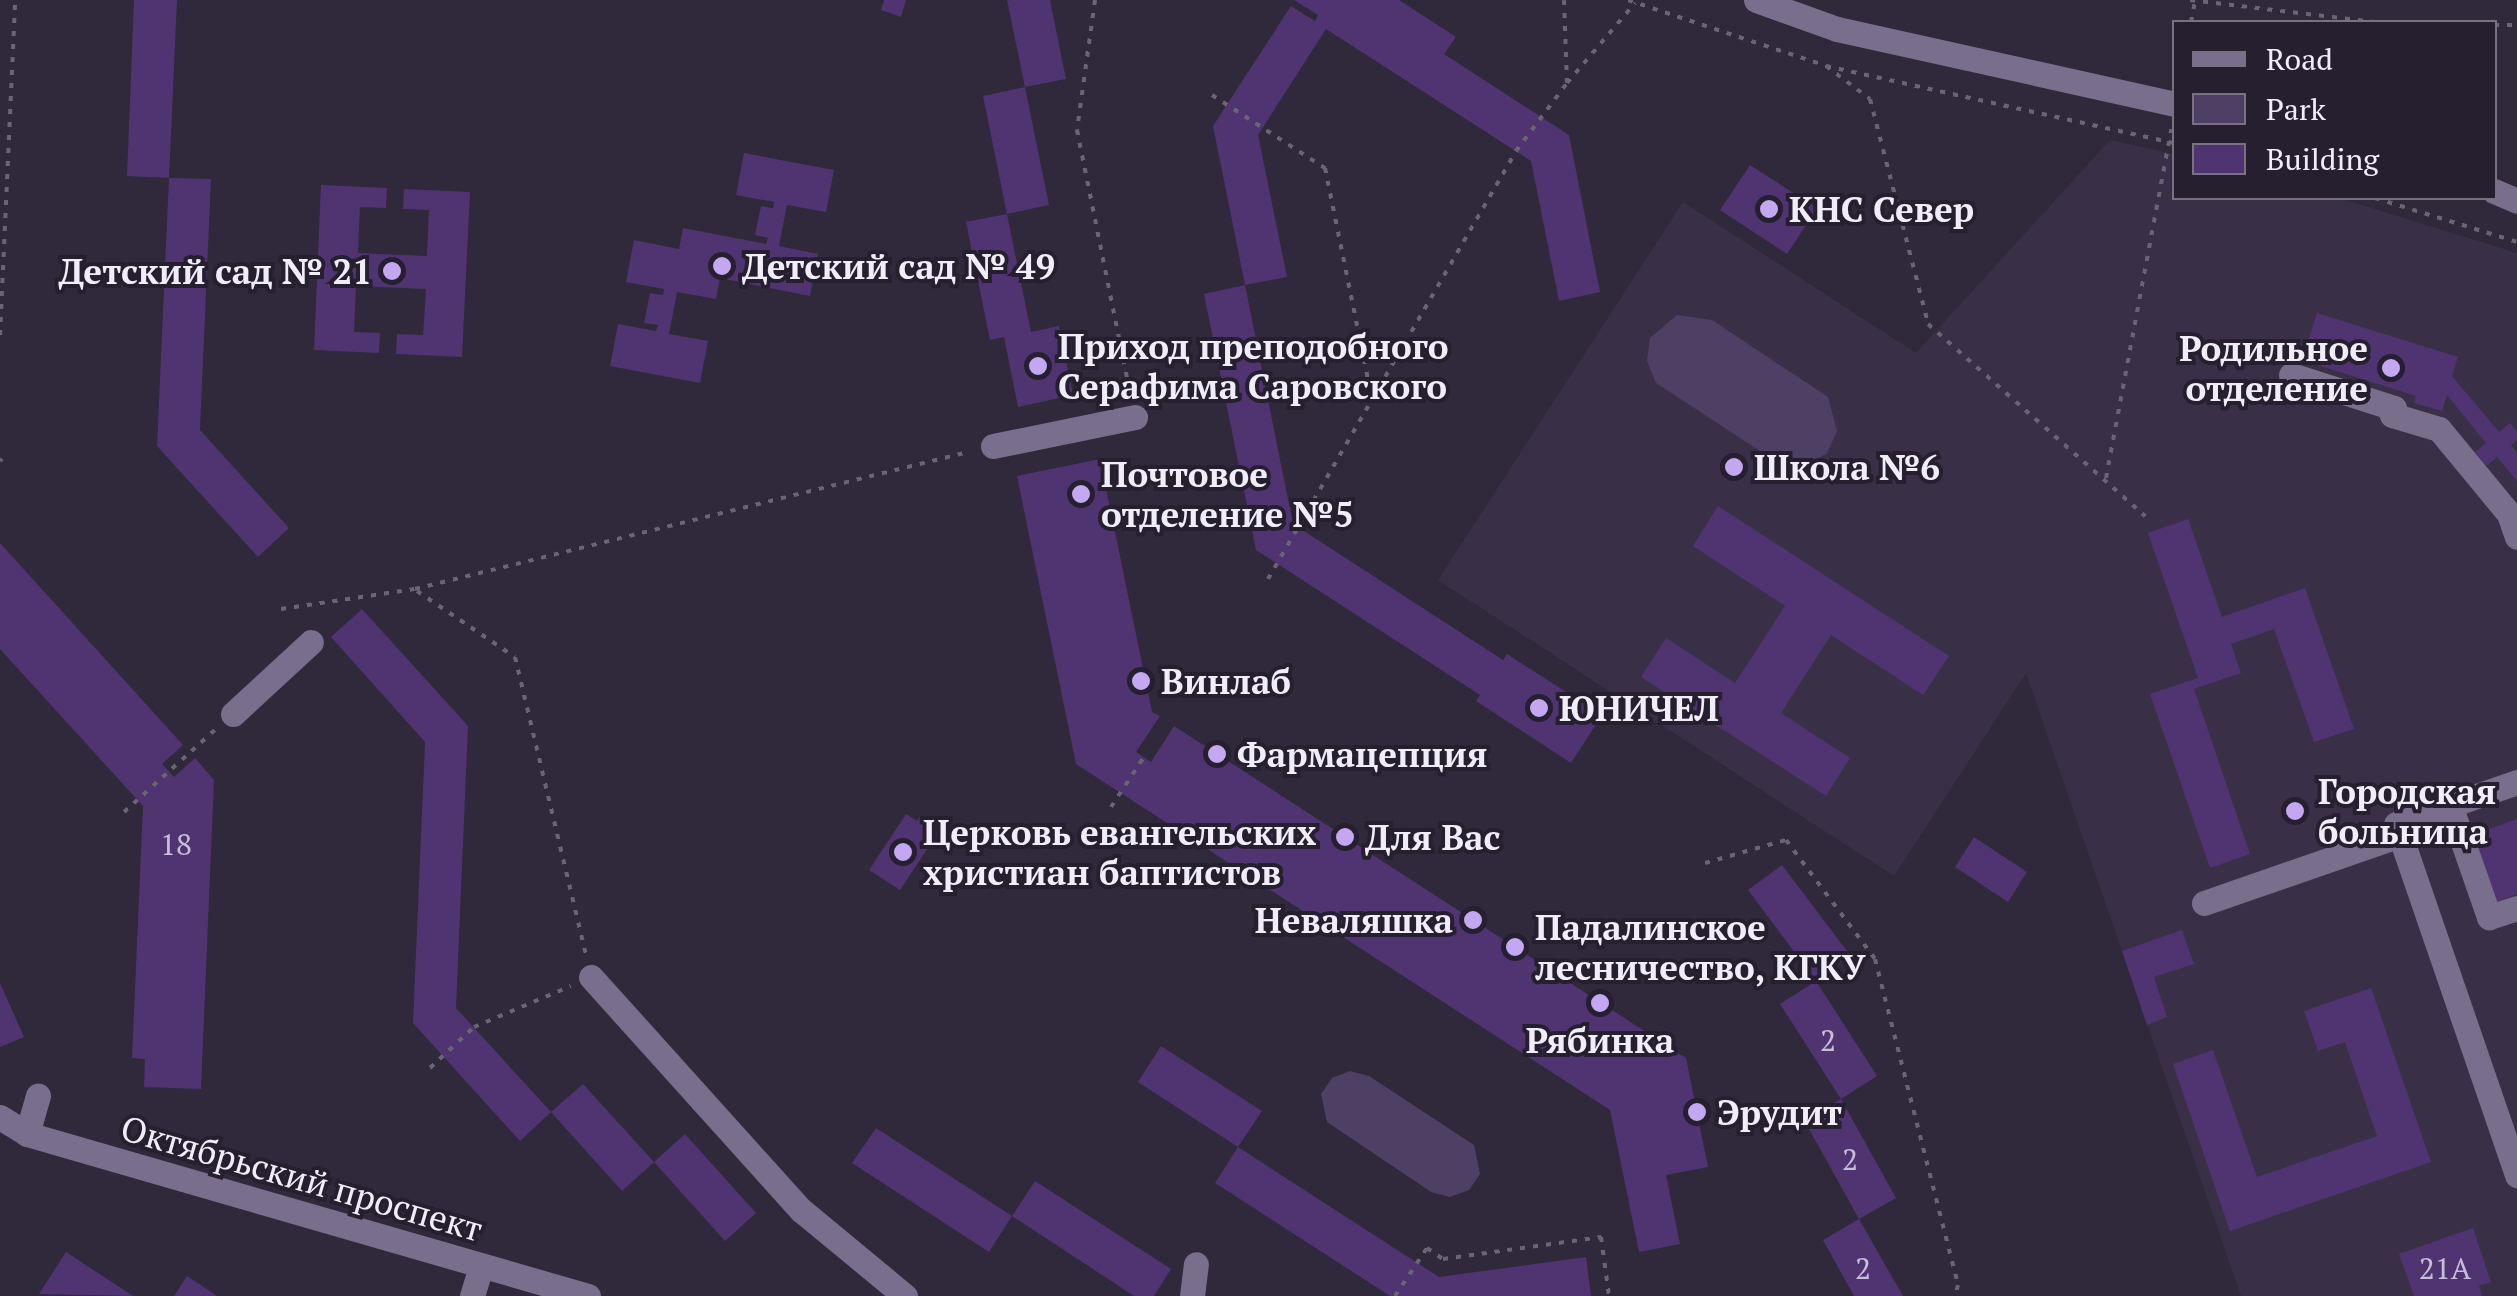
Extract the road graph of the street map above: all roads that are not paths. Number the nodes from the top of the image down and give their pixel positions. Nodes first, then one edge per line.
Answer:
1 (1760, 1) edge
2 (2172, 115) edge
3 (2291, 376) dead end
4 (1135, 417) road end
5 (993, 446) road end
6 (2517, 537) edge
7 (311, 642) dead end
8 (233, 714) road end
9 (2517, 782) edge
10 (2450, 805) junction
11 (2396, 824) dead end
12 (2204, 903) dead end
13 (2517, 908) edge
14 (591, 977) road end
15 (38, 1096) dead end
16 (0, 1117) edge
17 (2508, 1123) edge
18 (27, 1134) junction
19 (2517, 1175) edge
20 (1196, 1264) dead end
21 (481, 1266) junction
22 (472, 1296) edge
23 (588, 1296) edge
24 (904, 1296) edge
25 (1192, 1296) edge

1 - 2 street
3 - 6 street
4 - 5 street
7 - 8 street
9 - 10 street
10 - 11 street
10 - 13 street
12 - 17 street
14 - 24 street
15 - 18 street
16 - 18 street, Октябрьский проспект
17 - 19 street
18 - 21 street, Октябрьский проспект
20 - 25 street
21 - 22 street
21 - 23 street, Октябрьский проспект

